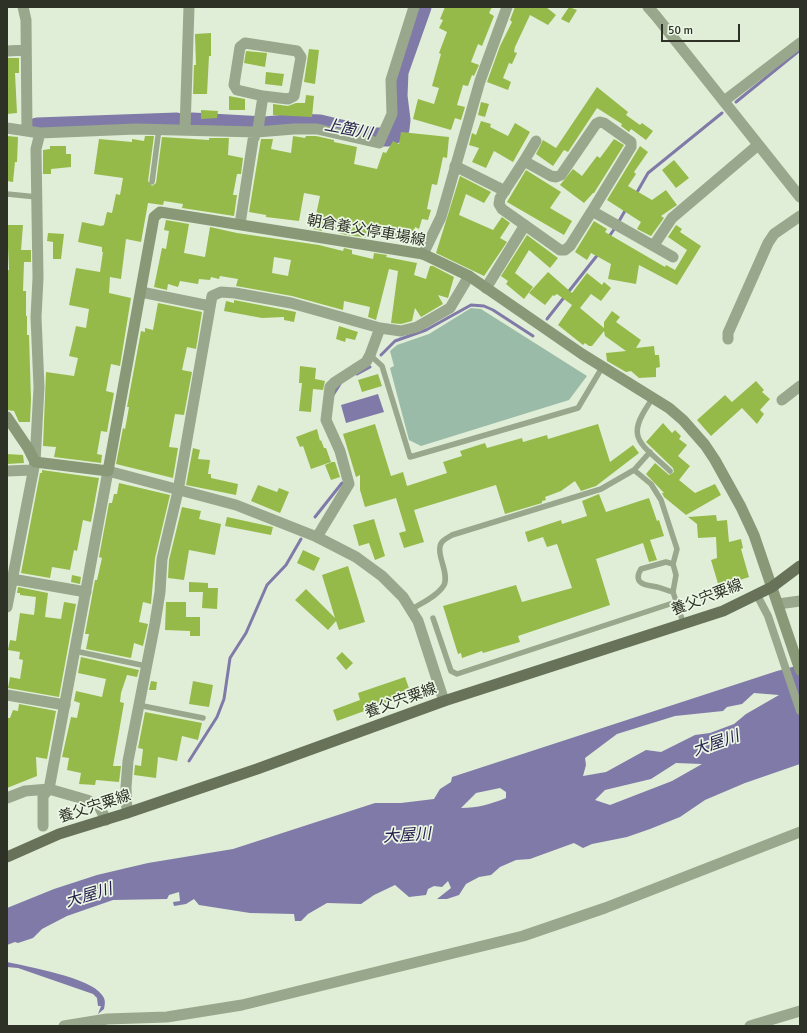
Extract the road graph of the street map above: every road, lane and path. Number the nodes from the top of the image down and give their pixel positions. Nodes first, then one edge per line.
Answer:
1 (23, 7) edge
2 (189, 7) edge
3 (414, 7) edge
4 (506, 7) edge
5 (648, 7) edge
6 (800, 43) edge
7 (26, 50) junction
8 (7, 51) edge
9 (263, 96) junction
10 (724, 101) junction
11 (7, 128) edge
12 (258, 128) junction
13 (159, 129) junction
14 (185, 129) junction
15 (27, 131) junction
16 (40, 133) junction
17 (536, 141) dead end
18 (758, 145) junction
19 (524, 161) junction
20 (455, 166) junction
21 (152, 182) dead end
22 (505, 191) junction
23 (7, 194) edge
24 (37, 197) junction
25 (800, 197) edge
26 (592, 212) junction
27 (800, 216) edge
28 (240, 224) junction
29 (525, 225) junction
30 (654, 245) junction
31 (422, 254) junction
32 (673, 257) dead end
33 (469, 276) junction
34 (486, 288) junction
35 (141, 292) junction
36 (210, 306) junction
37 (380, 328) junction
38 (728, 339) dead end
39 (370, 356) junction
40 (603, 366) junction
41 (800, 386) edge
42 (653, 398) junction
43 (782, 400) dead end
44 (7, 417) edge
45 (650, 452) junction
46 (34, 466) junction
47 (634, 470) junction
48 (670, 470) dead end
49 (7, 471) edge
50 (108, 471) junction
51 (178, 491) junction
52 (317, 537) junction
53 (673, 564) junction
54 (800, 566) edge
55 (10, 578) edge
56 (772, 588) junction
57 (86, 592) junction
58 (673, 592) junction
59 (757, 595) junction
60 (800, 601) edge
61 (676, 602) junction
62 (7, 607) edge
63 (779, 608) junction
64 (411, 610) junction
65 (433, 618) dead end
66 (684, 624) junction
67 (75, 650) junction
68 (146, 666) junction
69 (800, 670) edge
70 (7, 695) edge
71 (444, 701) junction
72 (65, 705) junction
73 (138, 705) junction
74 (800, 711) edge
75 (203, 718) dead end
76 (49, 789) junction
77 (7, 798) edge
78 (127, 813) junction
79 (106, 820) junction
80 (43, 826) dead end
81 (800, 832) edge
82 (7, 858) edge
83 (800, 1011) edge
84 (64, 1026) edge
85 (750, 1026) edge

1 - 7 street
2 - 14 street
3 - 12 street
4 - 20 street
5 - 10 street
6 - 10 street
7 - 8 street
7 - 15 street
9 - 9 street
9 - 12 street
10 - 18 street
11 - 15 street
12 - 14 street
12 - 28 street
13 - 14 street
13 - 16 street
13 - 21 lane
15 - 16 street
16 - 24 street
17 - 19 street
18 - 25 street
18 - 30 street
19 - 22 street
19 - 26 street
20 - 22 street
20 - 31 street
22 - 29 street
23 - 24 lane
24 - 46 street
26 - 29 street
26 - 30 street
27 - 38 street
28 - 31 main road, 朝倉養父停車場線
28 - 35 main road, 朝倉養父停車場線
29 - 34 street
30 - 32 street
31 - 33 main road, 朝倉養父停車場線
33 - 34 main road, 朝倉養父停車場線
33 - 37 street
34 - 40 main road, 朝倉養父停車場線
35 - 36 street
35 - 50 main road, 朝倉養父停車場線
36 - 37 street
36 - 51 street
37 - 39 street
39 - 40 lane
39 - 52 street
40 - 42 main road, 朝倉養父停車場線
41 - 43 street
42 - 45 lane
42 - 56 main road, 朝倉養父停車場線
44 - 46 main road
45 - 47 lane
45 - 48 lane
46 - 49 street
46 - 50 main road
46 - 55 street
47 - 53 lane
47 - 64 lane
50 - 51 street
50 - 57 street
51 - 52 street
51 - 68 street
52 - 64 street
53 - 58 lane
53 - 58 lane
54 - 56 main road, 養父宍粟線
55 - 57 street
55 - 62 street
56 - 59 main road, 養父宍粟線
56 - 63 main road, 朝倉養父停車場線
57 - 67 street
58 - 61 lane
59 - 66 main road, 養父宍粟線
59 - 74 street
60 - 63 street
61 - 65 lane
61 - 66 lane
63 - 69 main road, 朝倉養父停車場線
64 - 71 street
66 - 71 main road, 養父宍粟線
67 - 68 lane
67 - 72 street
68 - 73 street
70 - 72 street
71 - 78 main road, 養父宍粟線
72 - 76 street
73 - 75 lane
73 - 78 street
76 - 77 street
76 - 79 street
76 - 80 street
78 - 79 main road, 養父宍粟線
79 - 82 main road, 養父宍粟線
81 - 84 street
83 - 85 street

